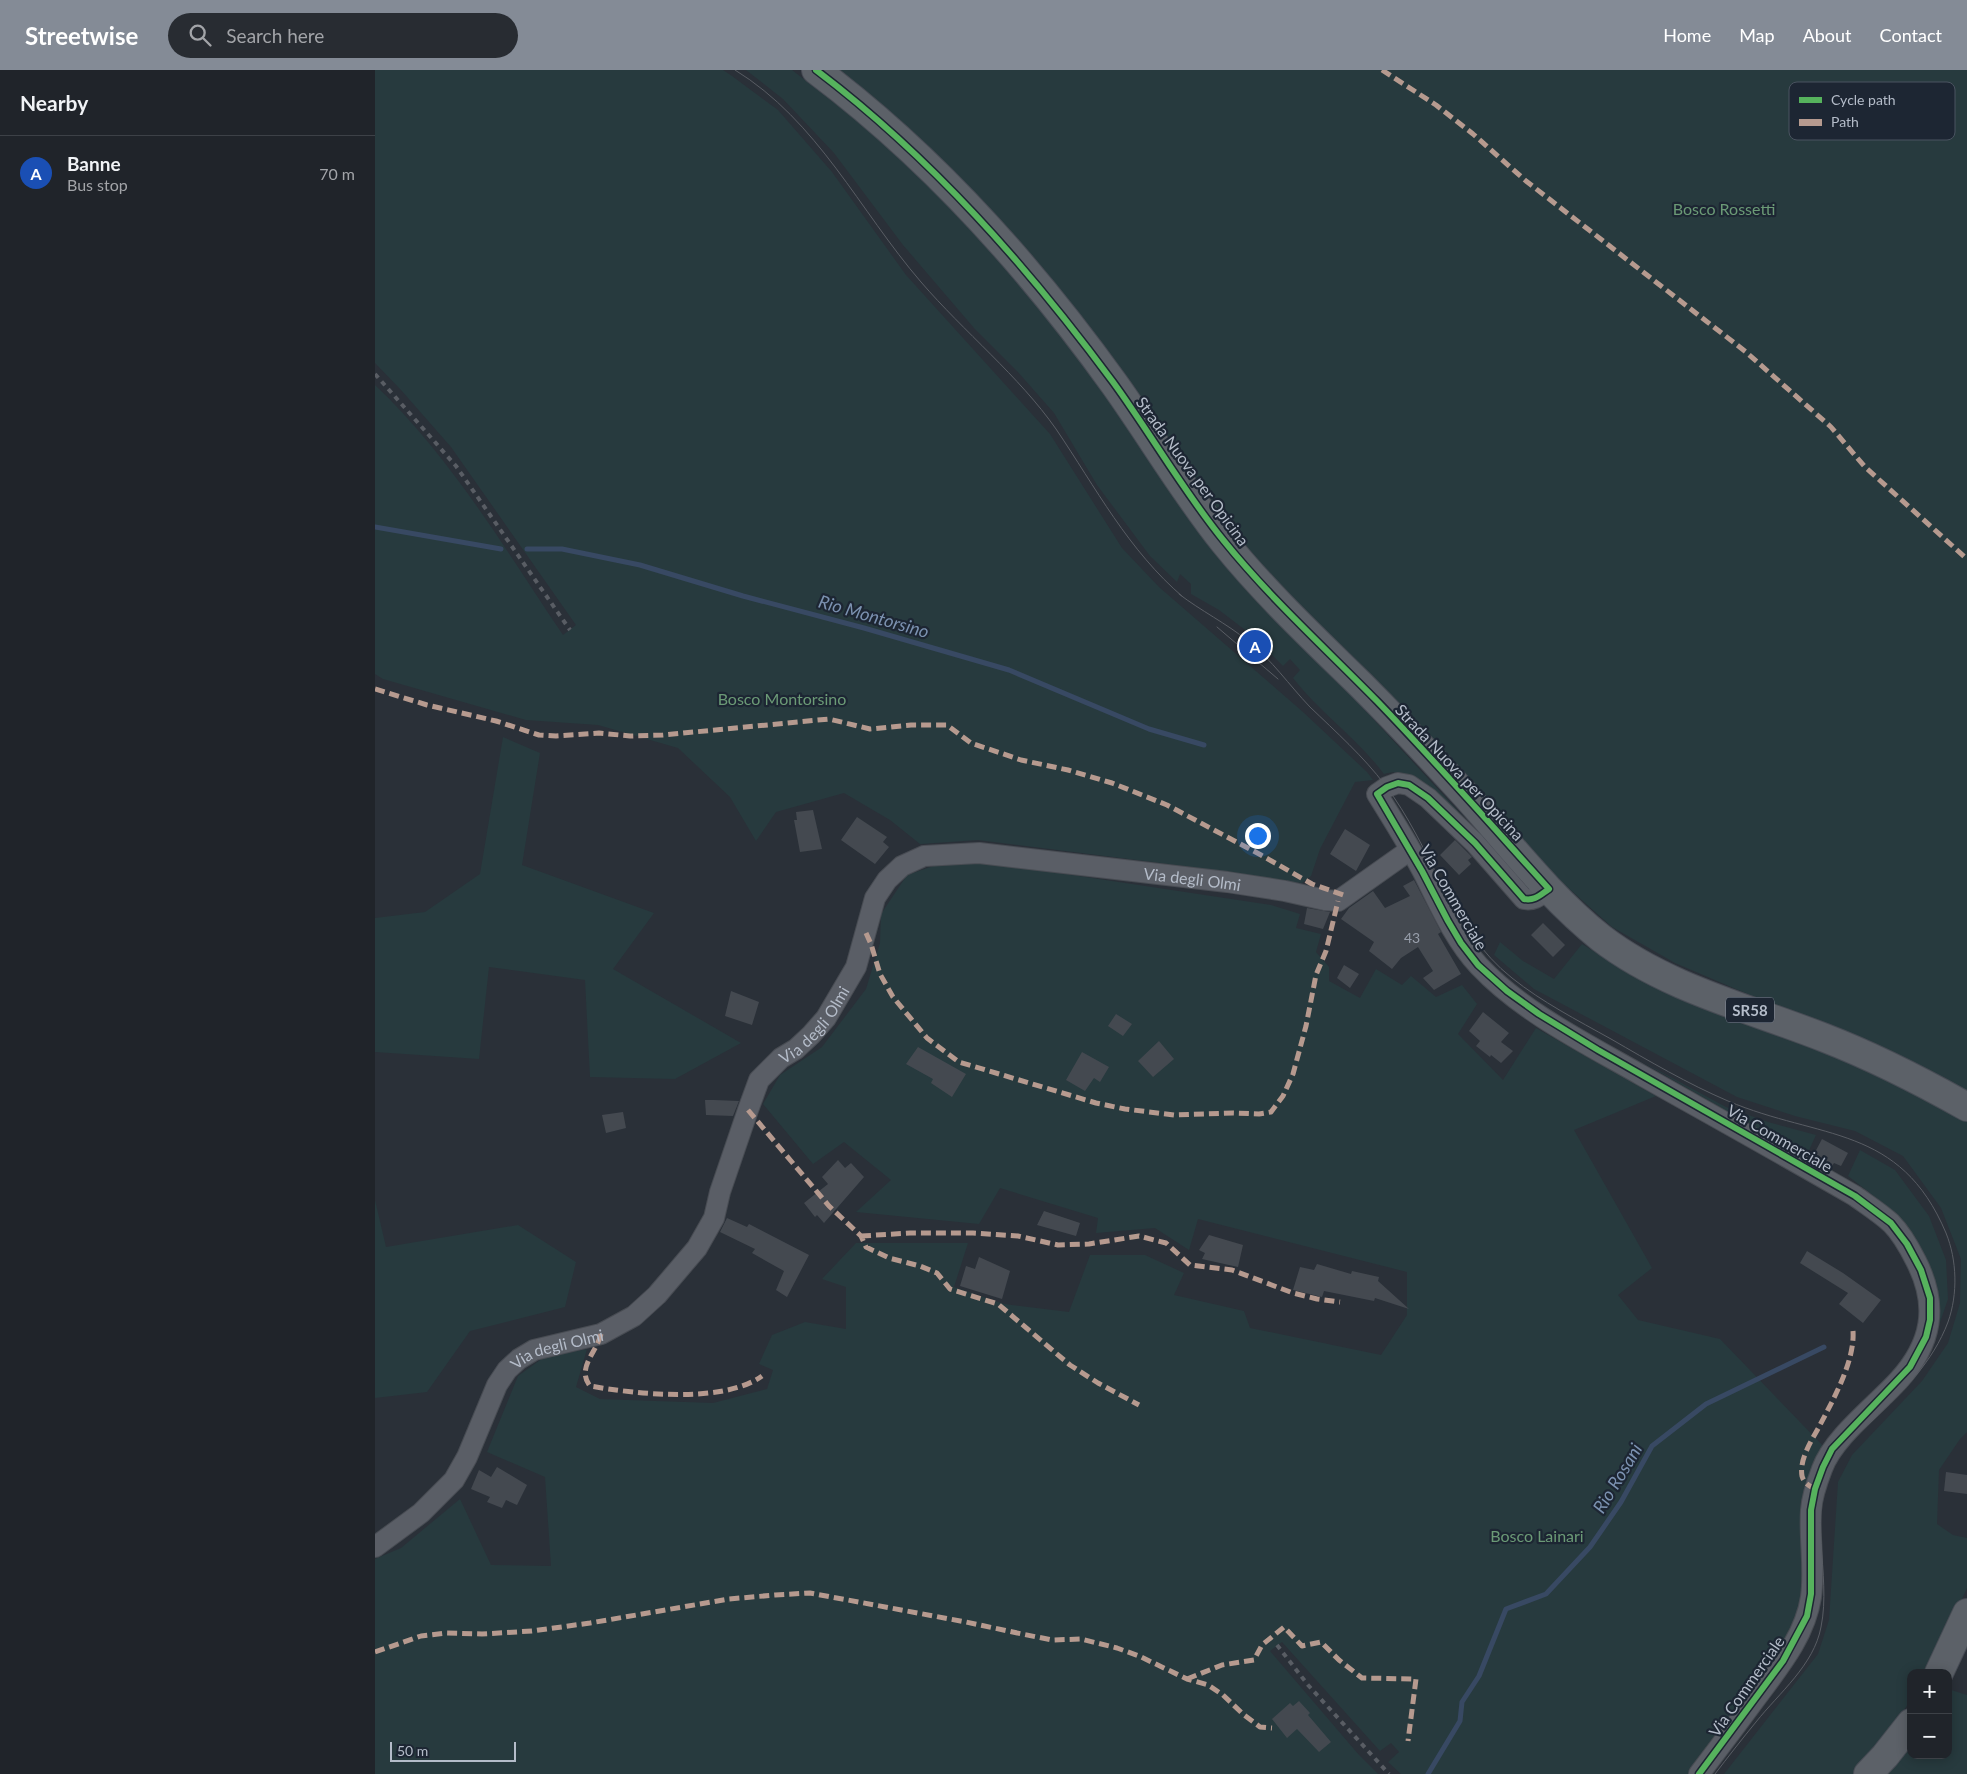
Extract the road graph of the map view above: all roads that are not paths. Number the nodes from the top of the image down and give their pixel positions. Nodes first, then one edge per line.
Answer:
1 (816, 70) edge
2 (1410, 850) junction
3 (1549, 889) junction
4 (1967, 1107) edge
5 (375, 1546) edge
6 (1967, 1613) edge
7 (1941, 1669) edge
8 (1907, 1728) edge
9 (1699, 1774) edge
10 (1868, 1774) edge

1 - 3 main road, Strada Nuova per Opicina / SR58
2 - 3 street, Via Commerciale
2 - 5 street, Via degli Olmi
2 - 9 street, Via Commerciale
3 - 4 main road, Strada Nuova per Opicina / SR58
6 - 7 main road
8 - 10 main road

